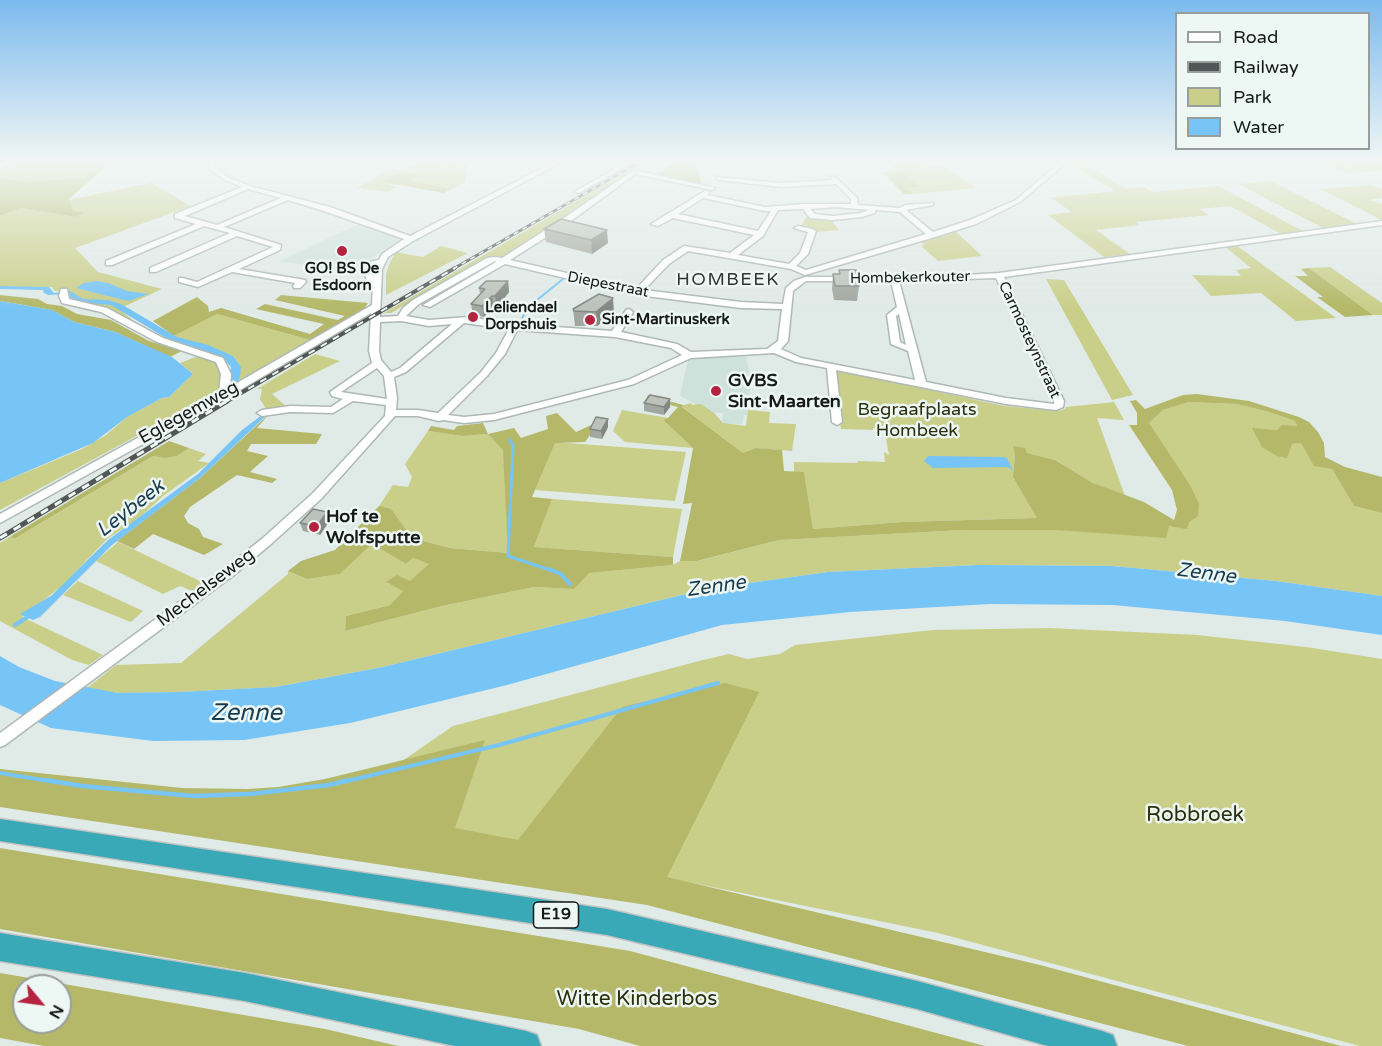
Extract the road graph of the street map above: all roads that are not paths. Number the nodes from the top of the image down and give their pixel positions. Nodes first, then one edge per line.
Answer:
1 (191, 211) edge
2 (257, 211) edge
3 (332, 211) edge
4 (465, 211) edge
5 (580, 211) edge
6 (679, 211) edge
7 (774, 211) edge
8 (808, 211) edge
9 (876, 211) edge
10 (903, 211) edge
11 (997, 211) edge
12 (672, 215) junction
13 (1382, 223) edge
14 (202, 224) junction
15 (655, 224) dead end
16 (216, 228) junction
17 (798, 228) dead end
18 (237, 233) junction
19 (760, 234) junction
20 (933, 236) junction
21 (410, 239) junction
22 (730, 257) junction
23 (503, 261) junction
24 (109, 263) dead end
25 (790, 267) junction
26 (153, 270) dead end
27 (232, 270) junction
28 (999, 275) junction
29 (805, 276) junction
30 (894, 279) junction
31 (182, 280) dead end
32 (297, 286) dead end
33 (64, 291) dead end
34 (638, 292) junction
35 (377, 306) junction
36 (786, 306) junction
37 (902, 308) junction
38 (629, 312) dead end
39 (404, 314) junction
40 (376, 320) junction
41 (461, 321) junction
42 (514, 327) junction
43 (615, 334) junction
44 (774, 350) junction
45 (913, 350) junction
46 (689, 355) junction
47 (377, 364) junction
48 (832, 366) junction
49 (388, 376) junction
50 (921, 383) junction
51 (224, 395) junction
52 (351, 398) junction
53 (392, 408) junction
54 (262, 413) dead end
55 (439, 418) junction
56 (837, 422) dead end
57 (0, 519) edge
58 (3, 739) edge
59 (0, 830) edge
60 (0, 946) edge
61 (526, 1046) edge
62 (1102, 1046) edge

1 - 14 street
2 - 16 street
3 - 21 street
4 - 21 street
5 - 23 street
6 - 12 street
7 - 19 street
8 - 9 street
10 - 20 street
11 - 20 street
12 - 15 street
12 - 19 street
13 - 28 street, Hombekerkouter
14 - 16 street
14 - 24 street
16 - 18 street
17 - 25 street
18 - 26 street
18 - 27 street
19 - 22 street
20 - 29 street
21 - 35 street
22 - 25 street
22 - 34 street
23 - 34 street, Diepestraat
23 - 39 street
25 - 29 street
27 - 31 street
27 - 32 street
28 - 30 street, Hombekerkouter
28 - 50 street, Carmosteynstraat
29 - 30 street, Hombekerkouter
29 - 36 street
30 - 37 street
33 - 51 street
34 - 36 street, Diepestraat
35 - 40 street
35 - 51 street, Eglegemweg
36 - 44 street
37 - 45 street
37 - 45 street
38 - 43 street
39 - 40 street
39 - 41 street
40 - 47 street
41 - 42 street
41 - 49 street
42 - 43 street
42 - 55 street
43 - 46 street
44 - 46 street
44 - 48 street
45 - 50 street
46 - 55 street
47 - 49 street
47 - 52 street
48 - 50 street
48 - 56 street
49 - 53 street
51 - 57 street, Eglegemweg
52 - 53 street
52 - 54 street
53 - 55 street
53 - 58 street, Mechelseweg
59 - 62 highway, E19
60 - 61 highway

